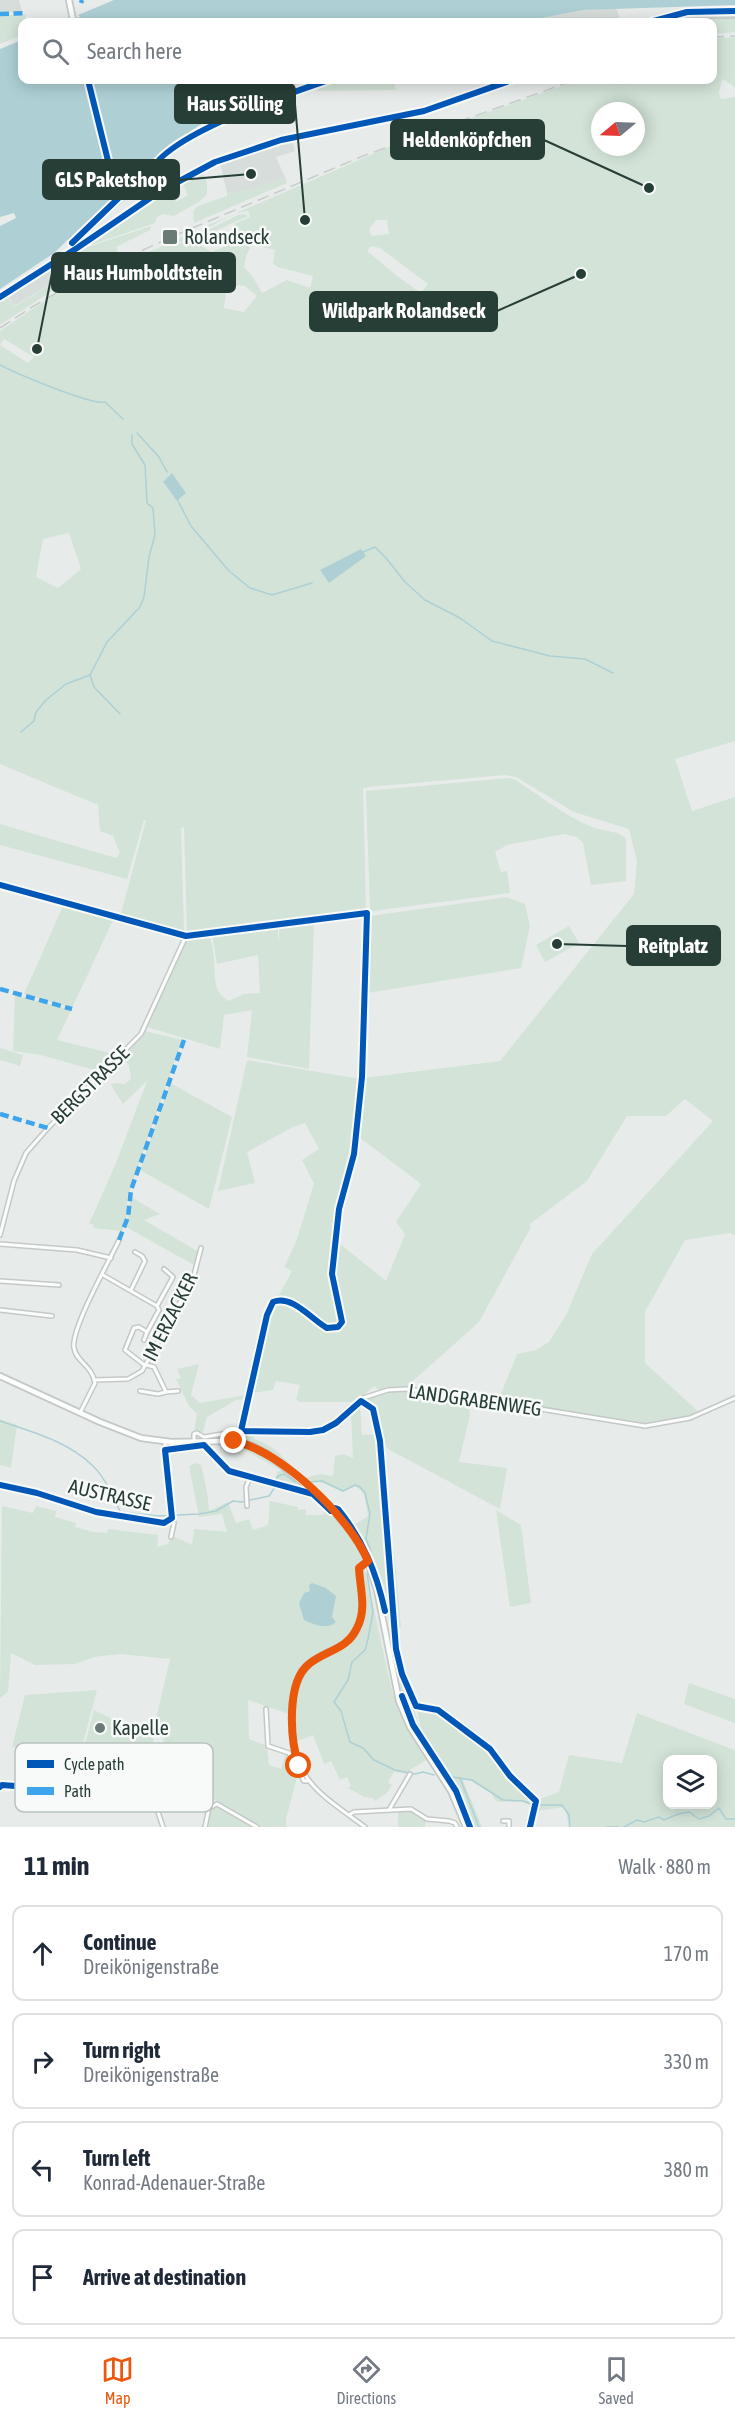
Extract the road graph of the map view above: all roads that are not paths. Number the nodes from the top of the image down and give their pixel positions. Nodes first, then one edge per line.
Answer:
1 (69, 0) edge
2 (735, 15) edge
3 (73, 18) edge
4 (679, 18) edge
5 (501, 84) edge
6 (114, 185) dead end
7 (159, 192) junction
8 (0, 297) edge
9 (186, 936) dead end
10 (0, 1235) edge
11 (119, 1240) dead end
12 (0, 1244) edge
13 (201, 1248) dead end
14 (135, 1252) dead end
15 (111, 1258) junction
16 (164, 1269) dead end
17 (103, 1275) junction
18 (0, 1281) edge
19 (59, 1285) dead end
20 (131, 1290) junction
21 (157, 1306) junction
22 (0, 1310) edge
23 (52, 1316) dead end
24 (147, 1332) junction
25 (144, 1340) dead end
26 (146, 1366) junction
27 (0, 1376) edge
28 (94, 1380) junction
29 (140, 1391) dead end
30 (178, 1391) dead end
31 (165, 1392) junction
32 (249, 1392) dead end
33 (735, 1398) edge
34 (80, 1413) junction
35 (241, 1431) junction
36 (194, 1441) junction
37 (202, 1441) junction
38 (165, 1442) junction
39 (250, 1477) junction
40 (0, 1485) edge
41 (283, 1486) dead end
42 (246, 1503) dead end
43 (172, 1517) junction
44 (171, 1537) dead end
45 (368, 1561) junction
46 (266, 1709) dead end
47 (410, 1774) dead end
48 (309, 1781) junction
49 (519, 1784) dead end
50 (213, 1806) edge
51 (389, 1810) junction
52 (159, 1812) edge
53 (208, 1812) edge
54 (349, 1815) junction
55 (450, 1821) junction
56 (503, 1821) dead end
57 (163, 1827) edge
58 (205, 1827) edge
59 (257, 1827) edge
60 (365, 1827) edge
61 (451, 1827) edge
62 (457, 1827) edge
63 (466, 1827) edge
64 (509, 1827) edge
65 (530, 1827) edge

1 - 3 main road
2 - 4 main road
5 - 7 main road
6 - 7 street
7 - 8 main road
9 - 10 street, BERGSTRASSE
11 - 15 street
12 - 15 street
13 - 26 street, IM ERZACKER
14 - 20 street
15 - 17 street
16 - 21 street
17 - 20 street
17 - 28 street
18 - 19 street
20 - 21 street
21 - 24 street
22 - 23 street
24 - 25 street
24 - 26 street
26 - 28 street, IM ERZACKER
26 - 31 street
27 - 34 main road
28 - 34 street
29 - 31 street
30 - 31 street
32 - 35 street
33 - 35 street, LANDGRABENWEG
34 - 38 main road
35 - 36 street, LANDGRABENWEG
36 - 37 main road
36 - 38 main road
37 - 39 street
37 - 45 main road
38 - 43 street, AUSTRASSE
39 - 41 street
39 - 42 street
40 - 43 street, AUSTRASSE
43 - 44 street, AUSTRASSE
45 - 48 street
45 - 63 main road
46 - 48 street
47 - 51 street
48 - 54 street
49 - 65 street
50 - 59 street
51 - 54 street
51 - 55 street
52 - 57 street
53 - 58 street
54 - 60 street
55 - 61 street
55 - 62 street
56 - 64 street

